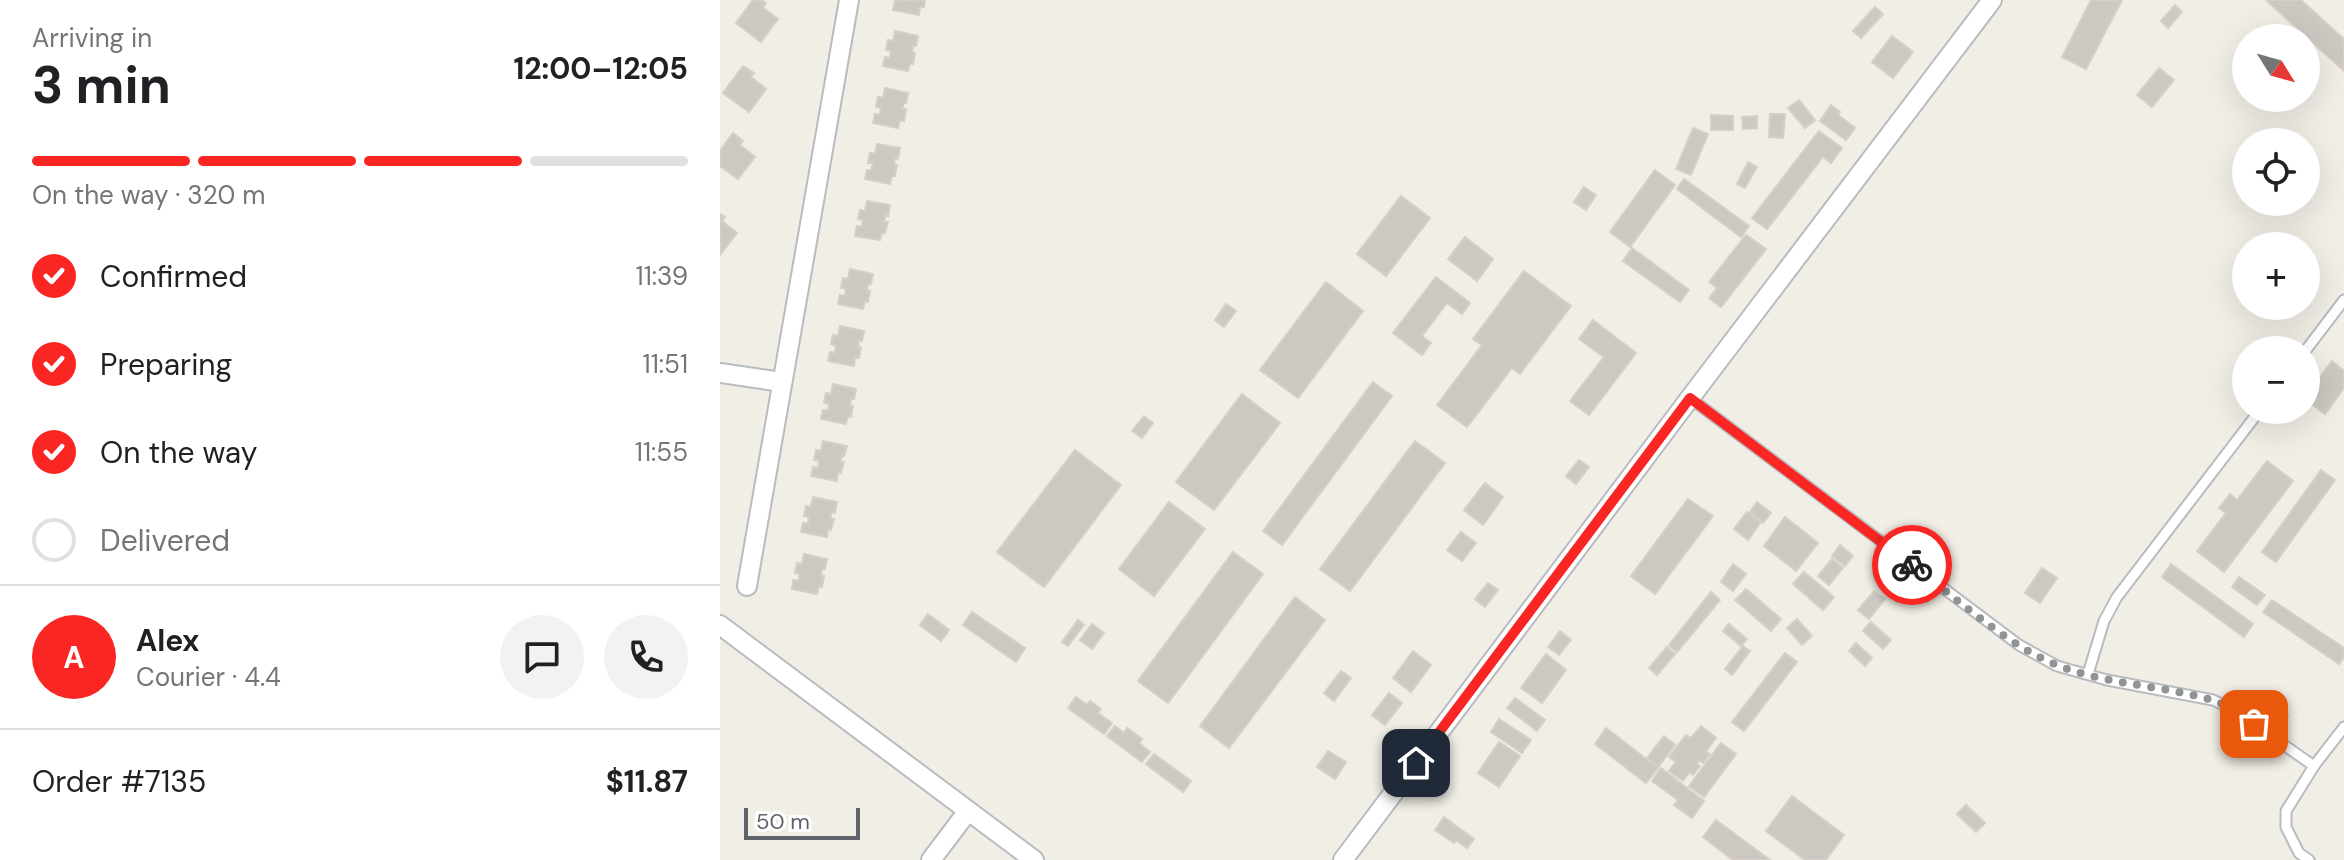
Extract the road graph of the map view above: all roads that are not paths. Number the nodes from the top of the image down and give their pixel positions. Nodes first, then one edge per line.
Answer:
1 (849, 0) edge
2 (1992, 0) edge
3 (2344, 300) edge
4 (2317, 336) edge
5 (720, 373) edge
6 (782, 382) junction
7 (1690, 398) junction
8 (2249, 424) edge
9 (747, 586) dead end
10 (720, 625) edge
11 (2088, 674) junction
12 (2344, 727) edge
13 (2314, 766) junction
14 (968, 811) junction
15 (931, 860) edge
16 (1034, 860) edge
17 (1343, 860) edge
18 (2309, 860) edge

1 - 6 street
2 - 7 street
3 - 4 lane
5 - 6 street
6 - 9 street
7 - 11 lane
7 - 17 street
8 - 11 lane
10 - 14 street
11 - 13 lane
12 - 13 lane
13 - 18 lane
14 - 15 street
14 - 16 street

